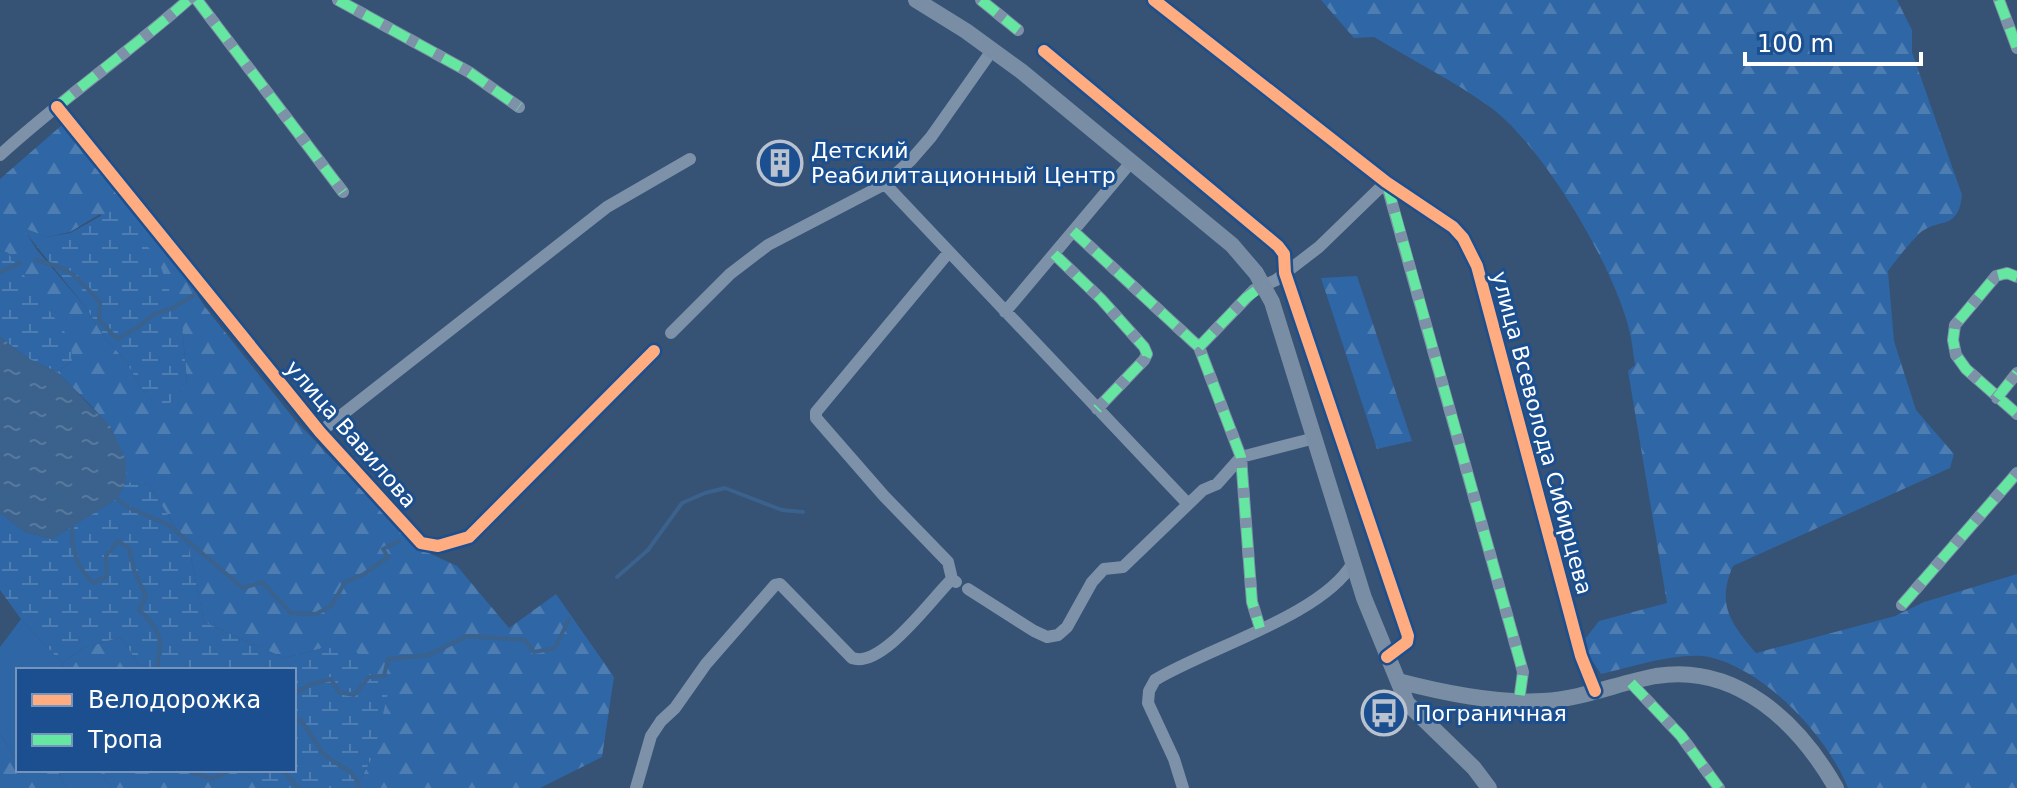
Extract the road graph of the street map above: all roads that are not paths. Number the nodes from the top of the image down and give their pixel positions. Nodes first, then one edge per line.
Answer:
1 (188, 0) edge
2 (197, 0) edge
3 (338, 0) edge
4 (916, 0) edge
5 (981, 0) edge
6 (1154, 0) edge
7 (1999, 0) edge
8 (1018, 30) dead end
9 (2017, 48) edge
10 (993, 49) junction
11 (1044, 51) dead end
12 (57, 107) junction
13 (519, 107) dead end
14 (0, 155) edge
15 (690, 159) dead end
16 (1132, 161) junction
17 (1386, 182) junction
18 (885, 184) junction
19 (343, 192) dead end
20 (1073, 231) junction
21 (949, 252) junction
22 (1054, 254) junction
23 (1285, 273) junction
24 (2017, 277) edge
25 (1264, 285) junction
26 (1005, 312) junction
27 (671, 333) dead end
28 (1199, 347) junction
29 (654, 351) dead end
30 (2017, 373) edge
31 (1997, 398) junction
32 (1097, 409) junction
33 (2017, 414) edge
34 (320, 432) junction
35 (1315, 438) junction
36 (1241, 457) junction
37 (2017, 473) edge
38 (1188, 504) junction
39 (1352, 564) junction
40 (959, 583) junction
41 (1902, 605) dead end
42 (1260, 628) junction
43 (1387, 657) junction
44 (1398, 681) junction
45 (1631, 683) junction
46 (1595, 691) junction
47 (1519, 701) junction
48 (636, 788) edge
49 (1183, 788) edge
50 (1489, 788) edge
51 (1719, 788) edge
52 (1836, 788) edge

1 - 12 street
2 - 19 street
3 - 13 street
4 - 10 main road
5 - 8 street
6 - 17 street, улица Всеволода Сибирцева
7 - 9 street
10 - 16 main road
10 - 18 street
11 - 23 street
12 - 14 street
12 - 34 street, улица Вавилова
15 - 34 street
16 - 20 street
16 - 25 main road
17 - 23 street
17 - 46 street, улица Всеволода Сибирцева
17 - 47 street
18 - 21 street
18 - 27 street
20 - 22 street
20 - 28 street
21 - 26 street
21 - 40 street
22 - 26 street
22 - 32 street
23 - 25 street
23 - 43 street
24 - 31 street
25 - 28 street
25 - 35 main road
26 - 32 street
28 - 36 street
29 - 34 street, улица Вавилова
30 - 31 street
31 - 33 street
32 - 38 street
35 - 36 street
35 - 39 main road
36 - 38 street
36 - 42 street
37 - 41 street
38 - 40 street
39 - 42 street
39 - 43 main road
40 - 48 street
42 - 49 street
43 - 44 main road
44 - 47 main road
44 - 50 main road
45 - 46 main road
45 - 51 street
45 - 52 main road
46 - 47 main road

